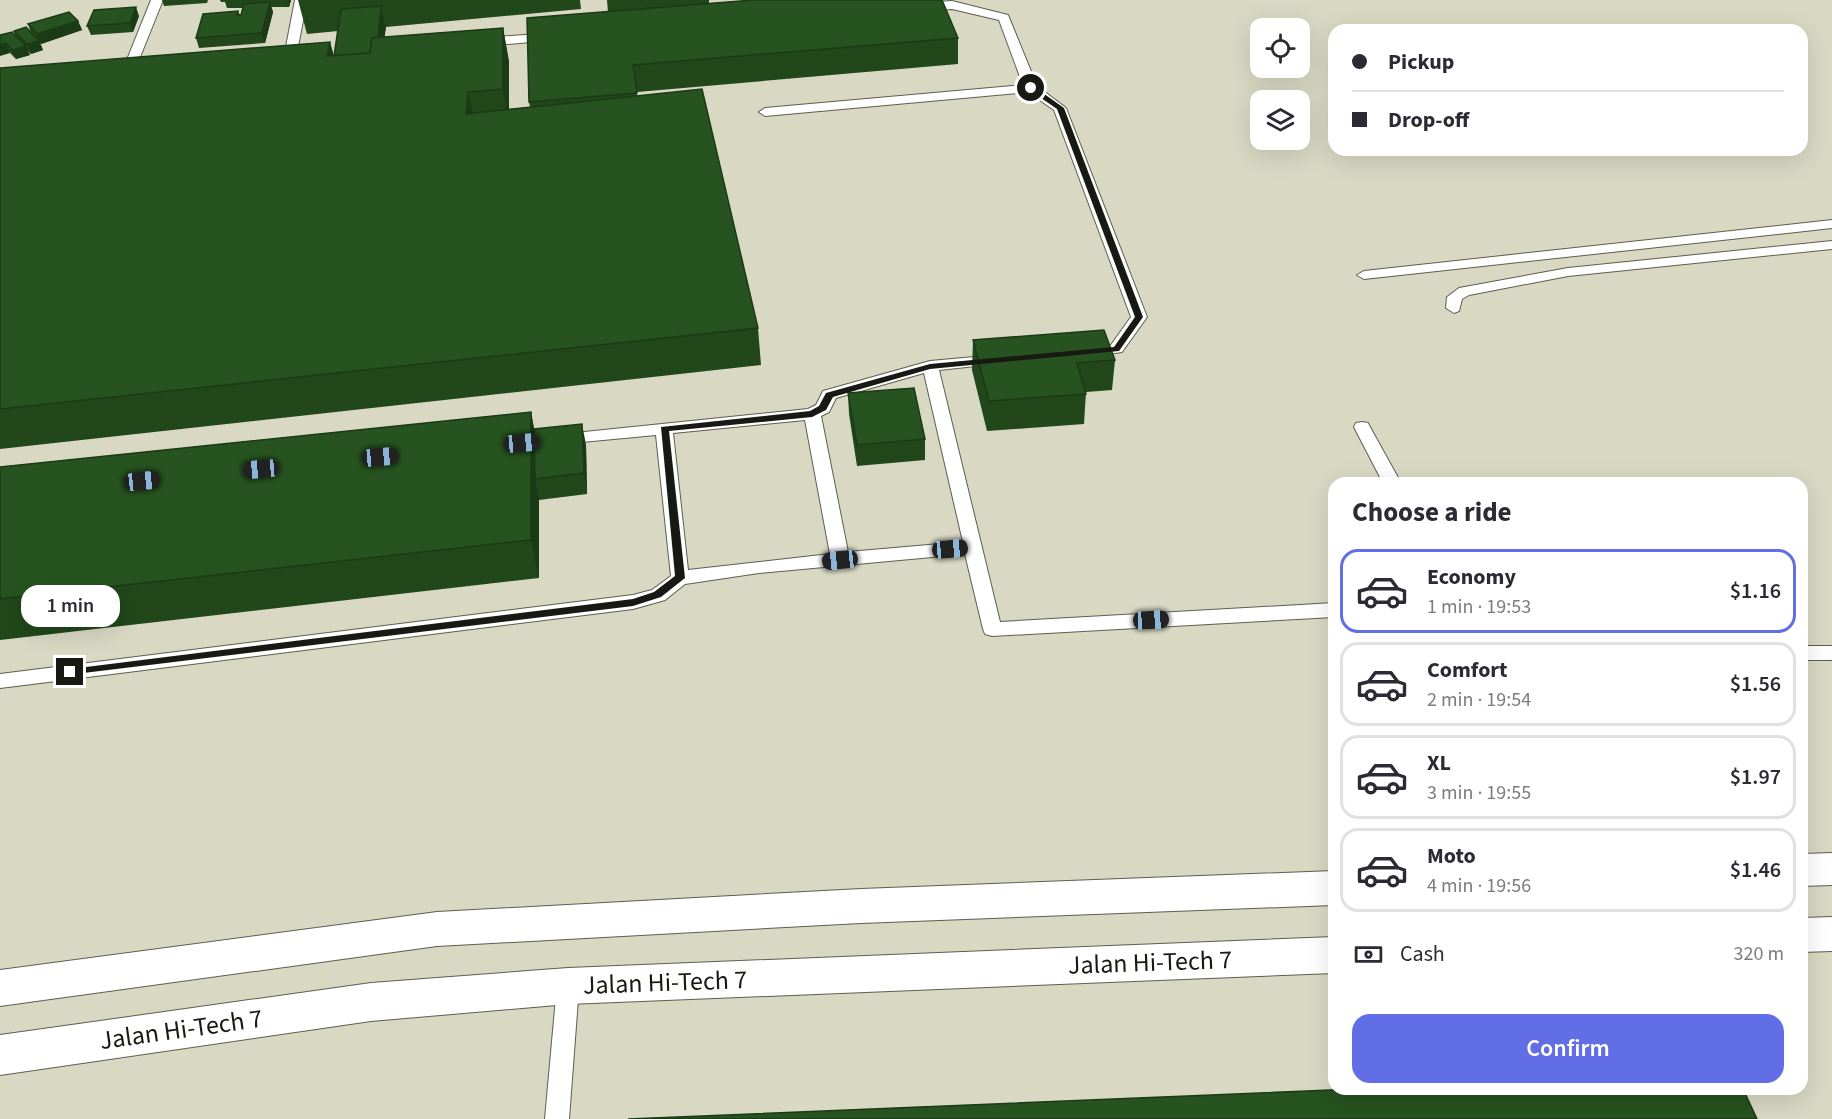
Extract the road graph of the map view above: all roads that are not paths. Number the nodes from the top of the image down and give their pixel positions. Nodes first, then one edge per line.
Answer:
1 (157, 0) edge
2 (301, 0) edge
3 (905, 9) edge
4 (561, 36) edge
5 (466, 43) edge
6 (290, 57) edge
7 (128, 72) edge
8 (1031, 88) junction
9 (765, 112) dead end
10 (1832, 224) edge
11 (1832, 245) edge
12 (1364, 275) dead end
13 (1454, 308) dead end
14 (1070, 353) edge
15 (1011, 359) edge
16 (930, 366) junction
17 (812, 414) junction
18 (1362, 427) dead end
19 (664, 429) junction
20 (546, 441) edge
21 (1389, 477) edge
22 (972, 547) junction
23 (840, 560) junction
24 (680, 578) junction
25 (1328, 610) edge
26 (1808, 653) edge
27 (1832, 653) edge
28 (0, 681) edge
29 (1832, 869) edge
30 (1808, 870) edge
31 (1328, 888) edge
32 (1832, 934) edge
33 (1808, 935) edge
34 (1328, 954) edge
35 (568, 986) junction
36 (0, 988) edge
37 (0, 1054) edge
38 (557, 1119) edge

1 - 7 lane
2 - 6 lane
3 - 8 lane
4 - 5 lane
8 - 9 lane
8 - 14 lane
10 - 12 lane
11 - 13 lane
15 - 16 lane
16 - 17 lane
16 - 22 lane
17 - 19 lane
17 - 23 lane
18 - 21 lane
19 - 20 lane
19 - 24 lane
22 - 23 lane
22 - 25 lane
23 - 24 lane
24 - 28 lane
26 - 27 lane
29 - 30 street
31 - 36 street
32 - 33 street
34 - 35 street, Jalan Hi-Tech 7
35 - 37 street, Jalan Hi-Tech 7
35 - 38 lane

